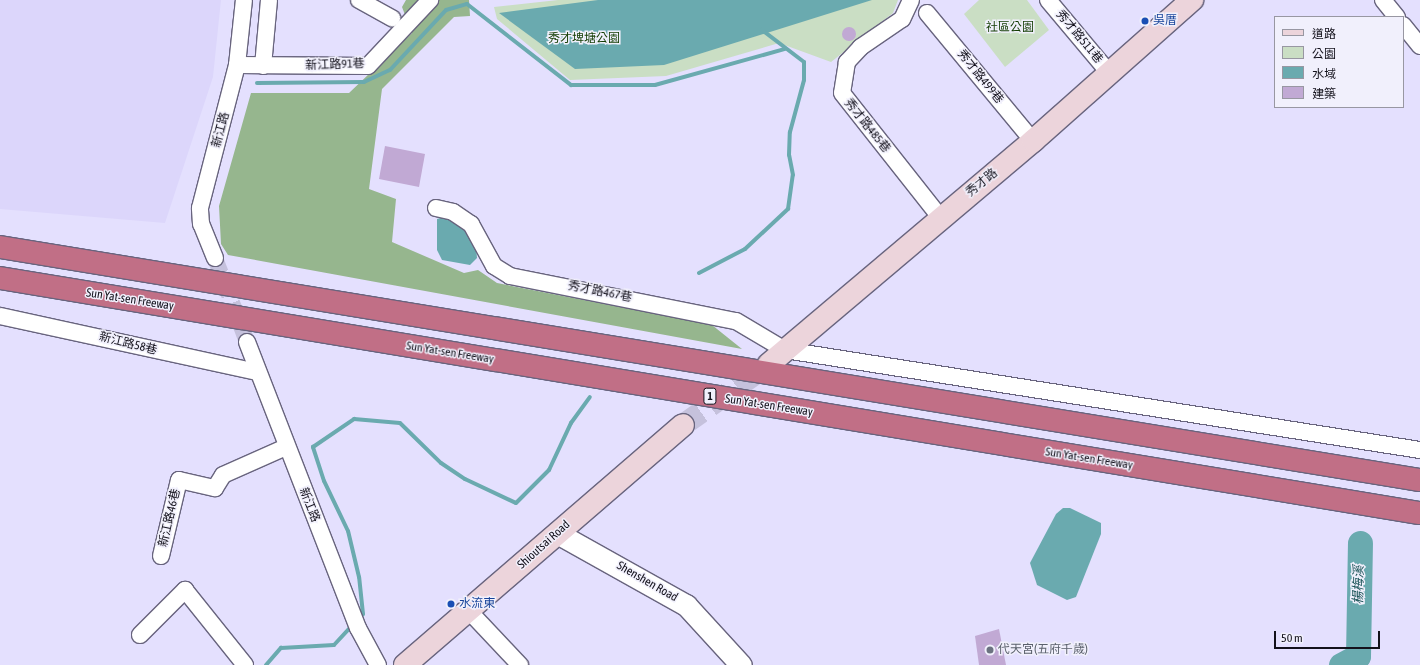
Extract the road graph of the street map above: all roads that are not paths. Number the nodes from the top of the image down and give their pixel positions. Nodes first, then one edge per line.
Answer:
1 (244, 0) edge
2 (269, 0) edge
3 (359, 0) edge
4 (430, 0) edge
5 (911, 0) edge
6 (1048, 0) edge
7 (1192, 0) edge
8 (1383, 0) edge
9 (927, 12) dead end
10 (1396, 16) edge
11 (392, 18) dead end
12 (1404, 26) edge
13 (1420, 46) edge
14 (237, 65) junction
15 (263, 66) junction
16 (1111, 74) junction
17 (1033, 142) junction
18 (436, 208) dead end
19 (940, 217) junction
20 (0, 247) edge
21 (215, 258) tunnel mouth
22 (0, 278) edge
23 (0, 316) edge
24 (247, 342) tunnel mouth
25 (785, 350) junction
26 (769, 364) tunnel mouth
27 (256, 372) junction
28 (682, 425) tunnel mouth
29 (286, 447) junction
30 (1420, 450) edge
31 (1420, 480) edge
32 (1420, 513) edge
33 (557, 533) junction
34 (161, 556) dead end
35 (470, 612) junction
36 (140, 635) dead end
37 (245, 665) edge
38 (378, 665) edge
39 (405, 665) edge
40 (520, 665) edge
41 (741, 665) edge

1 - 14 street, 新江路
2 - 15 street
3 - 11 street
4 - 15 street, 新江路91巷
5 - 19 street, 秀才路485巷
6 - 16 street, 秀才路511巷
7 - 16 main road, 秀才路
8 - 10 street
9 - 17 street, 秀才路499巷
12 - 13 street
14 - 15 street, 新江路91巷
14 - 21 street, 新江路
16 - 17 main road, 秀才路
17 - 19 main road, 秀才路
18 - 25 street, 秀才路467巷
19 - 25 main road, 秀才路
20 - 31 highway
22 - 32 highway, Sun Yat-sen Freeway / 1
23 - 27 street, 新江路58巷
24 - 27 street, 新江路
25 - 26 main road, 秀才路
25 - 30 street
27 - 29 street, 新江路
28 - 33 main road, Shioutsai Road
29 - 34 street, 新江路46巷
29 - 38 street, 新江路
33 - 35 main road, Shioutsai Road
33 - 41 street, Shenshen Road
35 - 39 main road, Shioutsai Road
35 - 40 street
36 - 37 street

